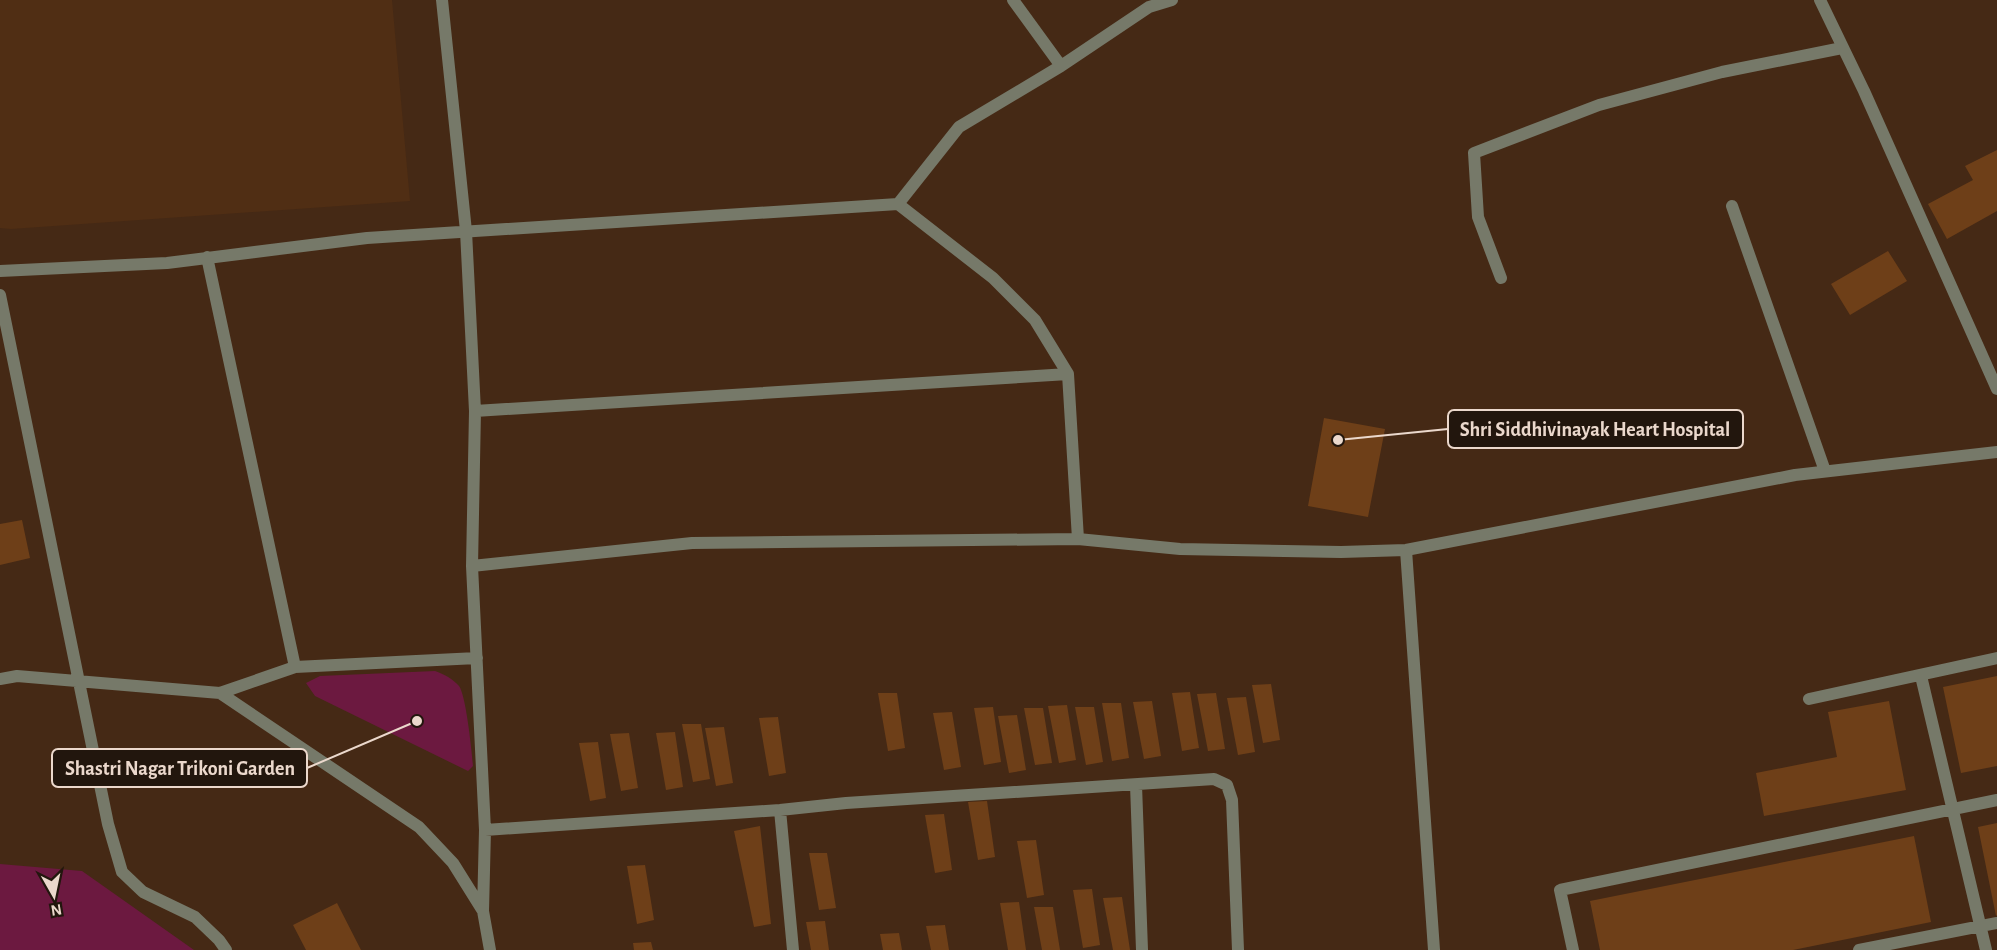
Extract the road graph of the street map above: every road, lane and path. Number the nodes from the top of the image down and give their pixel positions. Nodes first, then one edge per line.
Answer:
1 (442, 0) edge
2 (1013, 0) edge
3 (1172, 0) edge
4 (1820, 0) edge
5 (1147, 3) edge
6 (1842, 48) junction
7 (1061, 66) junction
8 (898, 204) junction
9 (1732, 206) dead end
10 (465, 231) junction
11 (207, 257) junction
12 (0, 271) edge
13 (1501, 278) dead end
14 (0, 295) edge
15 (1068, 374) junction
16 (1997, 389) edge
17 (475, 411) junction
18 (1997, 452) edge
19 (1825, 471) junction
20 (1078, 539) junction
21 (1406, 550) junction
22 (472, 566) junction
23 (477, 658) junction
24 (1997, 658) edge
25 (295, 667) junction
26 (1921, 676) junction
27 (0, 679) edge
28 (78, 681) junction
29 (220, 693) junction
30 (1809, 699) dead end
31 (1136, 784) junction
32 (1997, 800) edge
33 (1953, 809) junction
34 (780, 810) junction
35 (485, 830) junction
36 (483, 911) junction
37 (1997, 923) edge
38 (1980, 926) junction
39 (226, 950) edge
40 (490, 950) edge
41 (793, 950) edge
42 (1142, 950) edge
43 (1238, 950) edge
44 (1434, 950) edge
45 (1573, 950) edge
46 (1859, 950) edge
47 (1986, 950) edge

1 - 10 street
2 - 7 street
3 - 5 street
4 - 6 street
5 - 7 street
6 - 13 street
6 - 16 street
7 - 8 street
8 - 10 street
8 - 15 street
9 - 19 street
10 - 11 street
10 - 17 street
11 - 12 street
11 - 25 street
14 - 28 street
15 - 17 street
15 - 20 street
17 - 22 street
18 - 19 street
19 - 21 street
20 - 21 street
20 - 22 street
21 - 44 street
22 - 23 street
23 - 25 street
23 - 35 street
24 - 26 street
25 - 29 street
26 - 30 street
26 - 33 street
27 - 28 street
28 - 29 street
28 - 39 street
29 - 36 street
31 - 34 street
31 - 42 street
31 - 43 street
32 - 33 street
33 - 38 street
33 - 45 street
34 - 35 street
34 - 41 street
35 - 36 street
36 - 40 street
37 - 38 street
38 - 46 street
38 - 47 street

